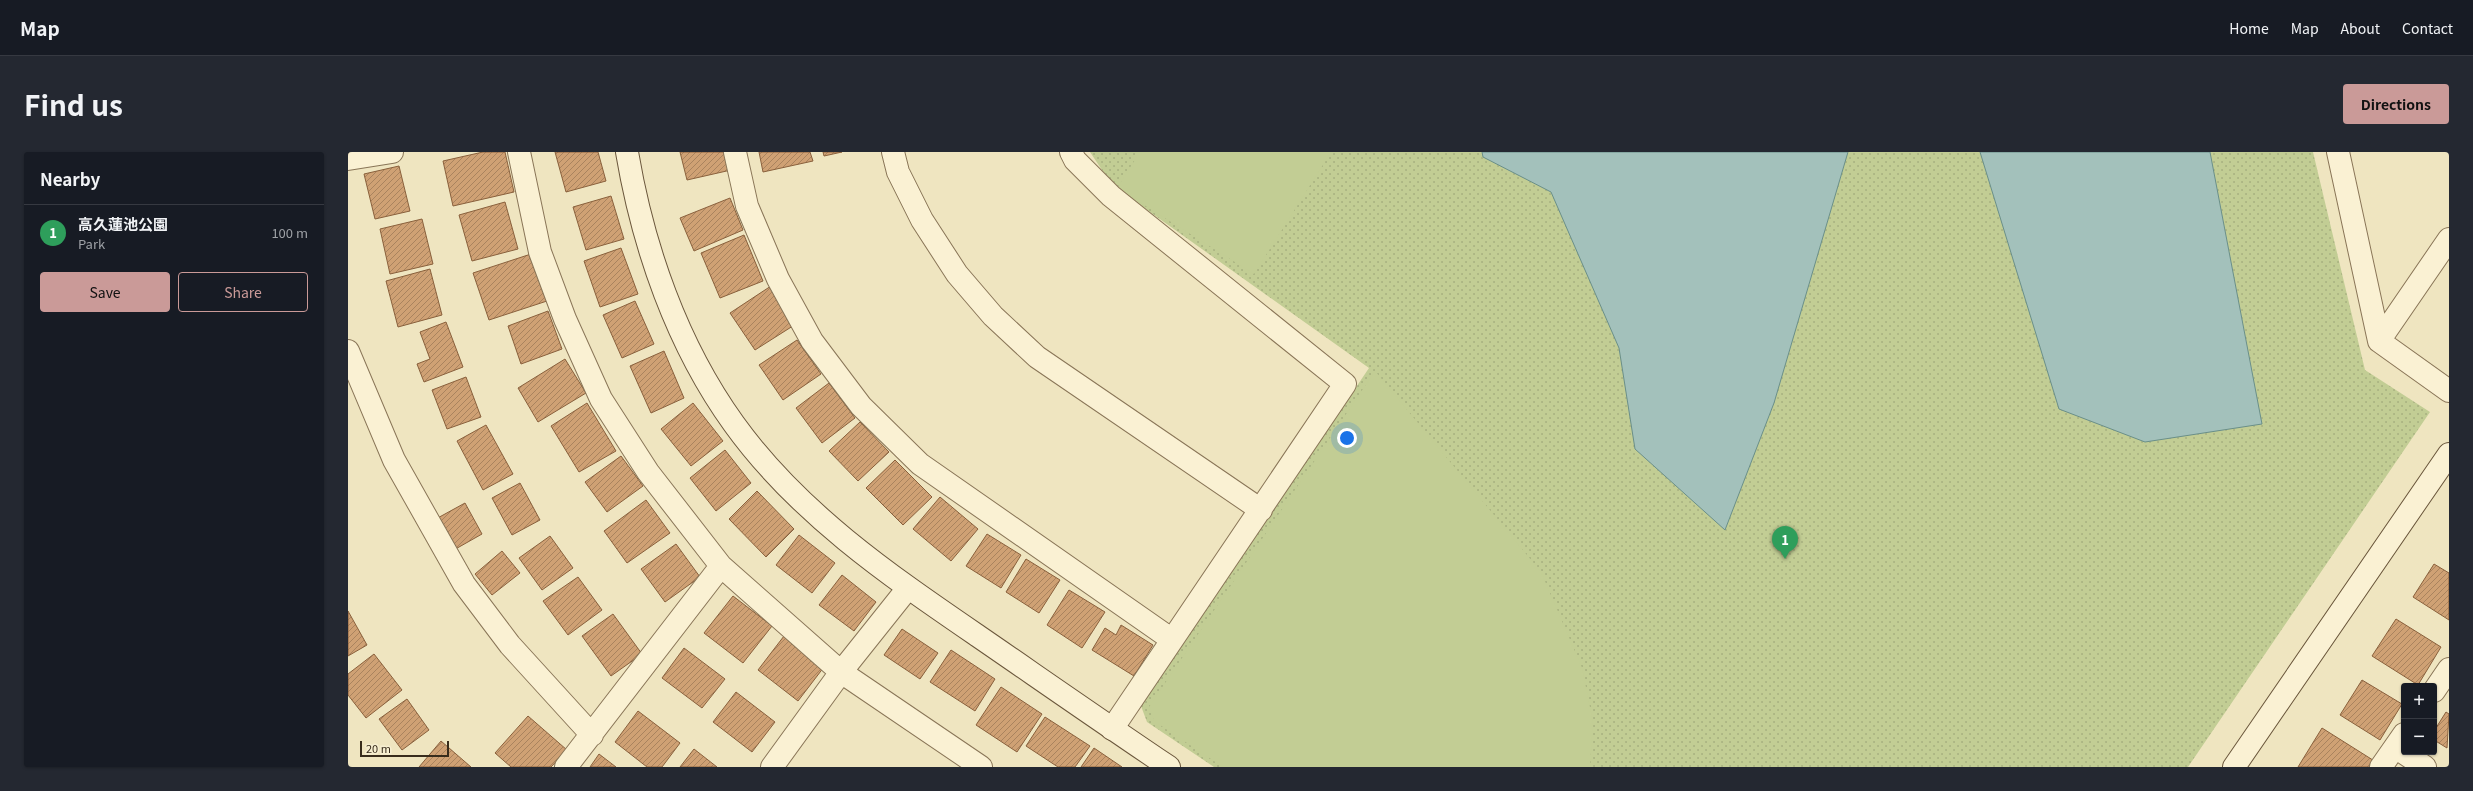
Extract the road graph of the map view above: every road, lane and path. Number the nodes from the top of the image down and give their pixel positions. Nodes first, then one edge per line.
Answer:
1 (392, 152) edge
2 (519, 152) edge
3 (626, 152) edge
4 (735, 152) edge
5 (893, 152) edge
6 (1071, 152) edge
7 (2338, 152) edge
8 (348, 159) edge
9 (2449, 239) edge
10 (2379, 341) junction
11 (348, 351) edge
12 (2449, 391) edge
13 (2449, 454) edge
14 (1261, 510) junction
15 (721, 566) junction
16 (908, 588) junction
17 (1171, 639) junction
18 (2449, 669) edge
19 (841, 672) junction
20 (2437, 687) edge
21 (1112, 729) junction
22 (592, 736) junction
23 (2399, 741) edge
24 (566, 767) edge
25 (772, 767) edge
26 (981, 767) edge
27 (1169, 767) edge
28 (2234, 767) edge
29 (2381, 767) edge
30 (2425, 767) edge

1 - 8 street
2 - 15 street
3 - 16 street
4 - 17 street
5 - 14 street
6 - 14 street
7 - 10 street
9 - 10 street
10 - 12 street
11 - 22 street
13 - 28 street
14 - 17 street
15 - 19 street
15 - 22 street
16 - 19 street
16 - 21 street
17 - 21 street
18 - 20 street
19 - 25 street
19 - 26 street
21 - 27 street
22 - 24 street
23 - 29 street
23 - 30 street

